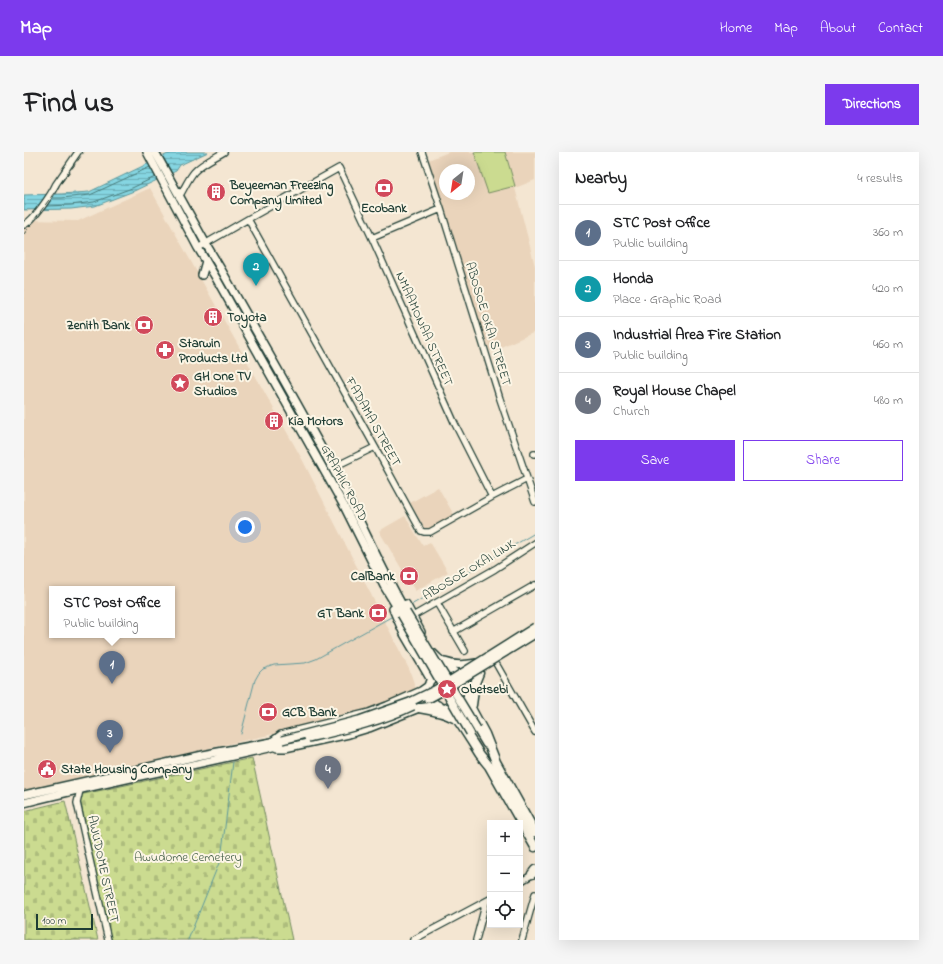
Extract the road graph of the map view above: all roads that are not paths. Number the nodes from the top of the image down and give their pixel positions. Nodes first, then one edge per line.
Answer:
1 (78, 152) edge
2 (224, 152) edge
3 (422, 152) edge
4 (150, 153) edge
5 (168, 183) junction
6 (180, 197) junction
7 (441, 209) junction
8 (248, 219) junction
9 (24, 225) edge
10 (372, 238) junction
11 (206, 244) junction
12 (198, 248) junction
13 (206, 261) junction
14 (216, 278) junction
15 (375, 447) junction
16 (332, 468) junction
17 (527, 479) junction
18 (492, 497) junction
19 (535, 502) edge
20 (535, 543) edge
21 (535, 585) edge
22 (396, 601) junction
23 (436, 602) junction
24 (403, 613) junction
25 (413, 616) junction
26 (535, 628) edge
27 (453, 632) junction
28 (535, 635) edge
29 (465, 651) dead end
30 (494, 660) junction
31 (440, 661) junction
32 (476, 663) junction
33 (455, 671) junction
34 (479, 673) junction
35 (429, 683) junction
36 (466, 685) junction
37 (437, 691) junction
38 (468, 695) junction
39 (438, 705) junction
40 (419, 708) junction
41 (447, 708) junction
42 (472, 710) junction
43 (459, 721) junction
44 (535, 732) edge
45 (273, 744) junction
46 (247, 750) junction
47 (496, 762) junction
48 (489, 766) junction
49 (80, 790) junction
50 (68, 793) junction
51 (24, 795) edge
52 (24, 803) edge
53 (78, 803) junction
54 (535, 832) edge
55 (534, 846) edge
56 (534, 872) edge
57 (523, 880) edge
58 (535, 894) edge
59 (487, 901) edge
60 (487, 903) edge
61 (108, 940) edge
62 (413, 940) edge
63 (476, 940) edge
64 (522, 940) edge

1 - 9 street
2 - 6 street
3 - 7 street, ABOSOE OKAI STREET
4 - 5 main road, GRAPHIC ROAD
5 - 6 main road, GRAPHIC ROAD
5 - 12 main road, GRAPHIC ROAD
6 - 11 main road, GRAPHIC ROAD
7 - 10 street
7 - 17 street, ABOSOE OKAI STREET
8 - 10 street, NMAAMONAA STREET
8 - 11 street
8 - 15 street, FADAMA STREET
10 - 18 street, NMAAMONAA STREET
11 - 12 street
11 - 16 main road, GRAPHIC ROAD
12 - 13 main road, GRAPHIC ROAD
13 - 14 main road, GRAPHIC ROAD
13 - 14 main road
14 - 22 main road, GRAPHIC ROAD
15 - 16 street
15 - 18 street, FADAMA STREET
16 - 22 main road, GRAPHIC ROAD
17 - 18 street, FADAMA STREET
17 - 19 street, ABOSOE OKAI STREET
20 - 23 street, ABOSOE OKAI LINK
21 - 27 street
22 - 24 main road
22 - 25 main road, GRAPHIC ROAD
22 - 35 main road, GRAPHIC ROAD
23 - 25 street, ABOSOE OKAI LINK
23 - 27 street
24 - 47 main road, bridge
24 - 48 main road, bridge
25 - 31 main road, GRAPHIC ROAD
26 - 32 main road
26 - 37 main road, bridge
27 - 29 street
28 - 30 main road
28 - 37 main road, bridge
30 - 34 main road
30 - 44 street
31 - 32 main road
31 - 33 main road, GRAPHIC ROAD
32 - 33 main road
33 - 35 main road
33 - 36 main road
34 - 36 main road
34 - 42 highway
35 - 39 main road
35 - 45 main road
36 - 38 main road
37 - 45 main road, bridge
38 - 41 main road
38 - 42 highway
39 - 40 main road
39 - 41 main road
40 - 43 highway
40 - 45 main road
41 - 43 highway
42 - 47 highway
43 - 48 highway
45 - 46 main road
46 - 49 main road
46 - 51 main road
47 - 54 highway
48 - 55 highway
49 - 50 main road
49 - 53 street, AWUDOME STREET
50 - 52 main road
50 - 53 street, AWUDOME STREET
53 - 61 street, AWUDOME STREET
56 - 57 street
58 - 64 street
59 - 62 street
60 - 63 street

